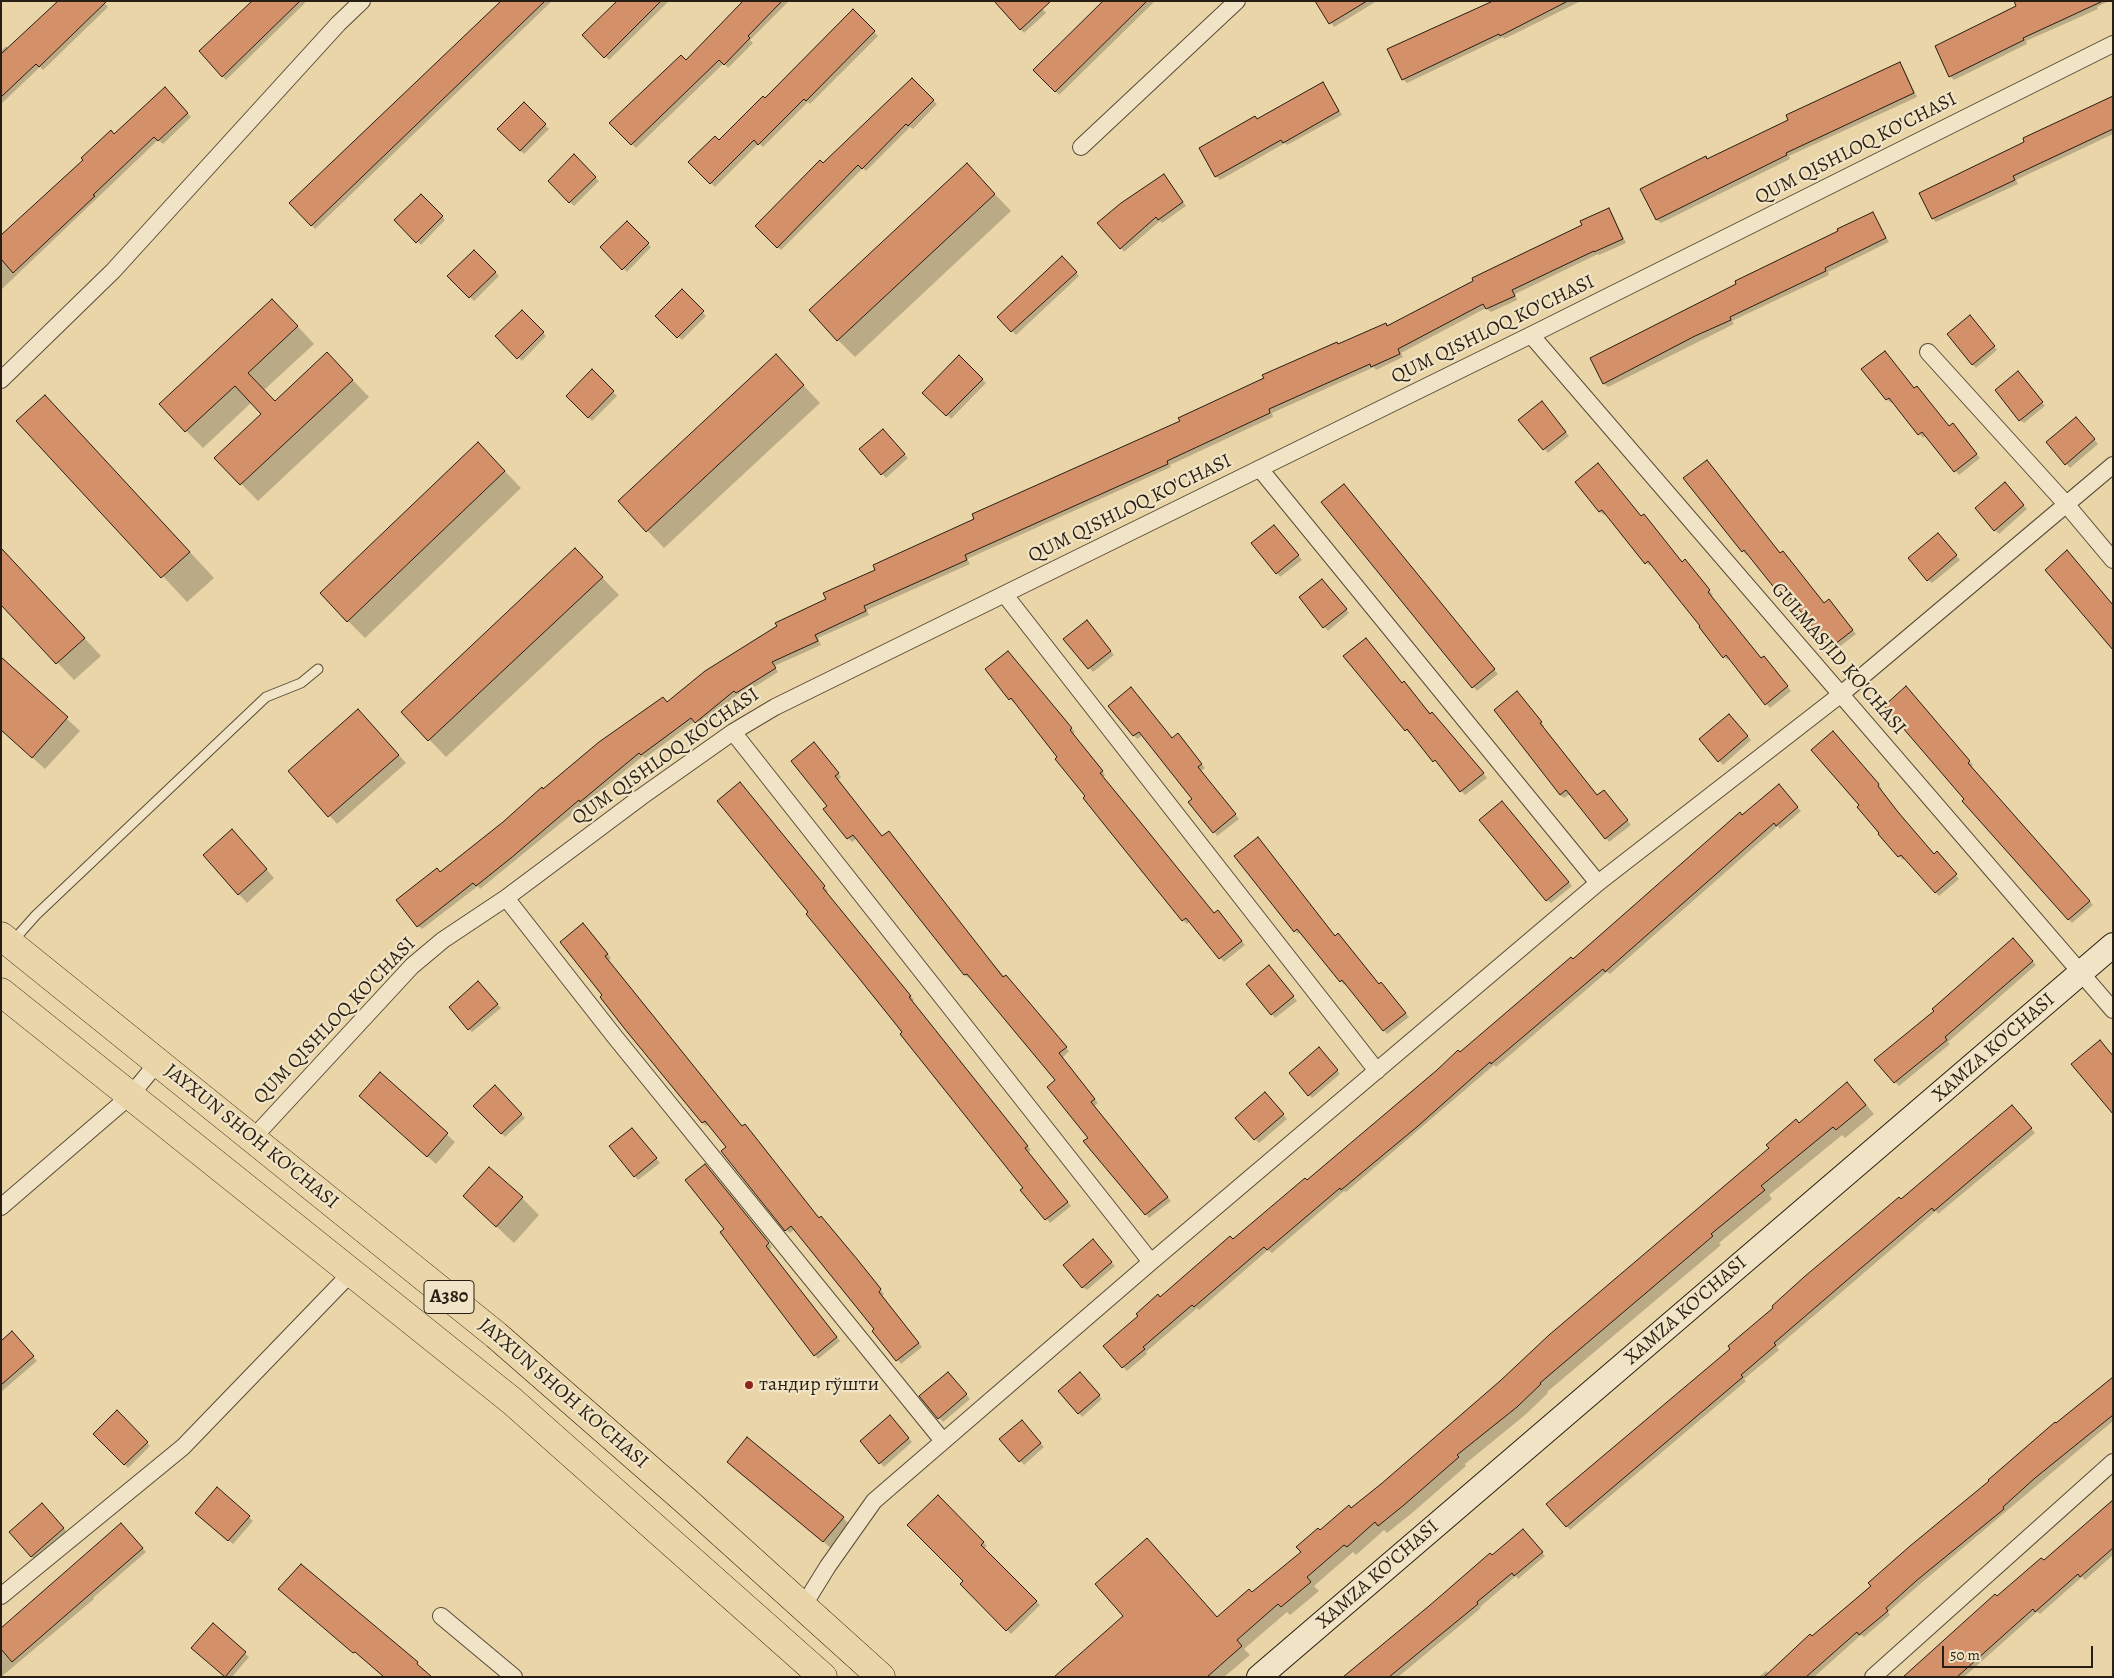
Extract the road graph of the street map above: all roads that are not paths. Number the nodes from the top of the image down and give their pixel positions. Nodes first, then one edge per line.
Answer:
1 (362, 1) edge
2 (1238, 1) edge
3 (2113, 44) edge
4 (1081, 147) dead end
5 (1531, 335) junction
6 (1928, 352) dead end
7 (1, 380) edge
8 (2113, 465) edge
9 (1260, 469) junction
10 (2066, 504) junction
11 (2113, 560) edge
12 (1005, 595) junction
13 (318, 669) dead end
14 (1840, 695) junction
15 (733, 732) junction
16 (1598, 883) junction
17 (506, 898) junction
18 (6, 940) edge
19 (2113, 946) edge
20 (2081, 974) junction
21 (1, 992) edge
22 (2113, 1010) edge
23 (158, 1062) junction
24 (1376, 1071) junction
25 (130, 1096) junction
26 (253, 1138) junction
27 (1, 1207) edge
28 (1151, 1262) junction
29 (352, 1272) junction
30 (943, 1441) junction
31 (2113, 1462) edge
32 (1, 1596) edge
33 (802, 1608) junction
34 (441, 1616) dead end
35 (514, 1677) edge
36 (823, 1677) edge
37 (881, 1677) edge
38 (1259, 1677) edge
39 (1873, 1677) edge

1 - 7 street
2 - 4 street
3 - 5 street, QUM QISHLOQ KO'CHASI
5 - 9 street, QUM QISHLOQ KO'CHASI
5 - 14 street, GULMASJID KO'CHASI
6 - 10 street
8 - 10 street
9 - 12 street, QUM QISHLOQ KO'CHASI
9 - 16 street
10 - 11 street
10 - 14 street
12 - 15 street, QUM QISHLOQ KO'CHASI
12 - 24 street
13 - 18 lane
14 - 16 street
14 - 20 street, GULMASJID KO'CHASI
15 - 17 street, QUM QISHLOQ KO'CHASI
15 - 28 street
16 - 24 street
17 - 26 street, QUM QISHLOQ KO'CHASI
17 - 30 street
18 - 23 highway, JAYXUN SHOH KO'CHASI / A380
19 - 20 street, XAMZA KO'CHASI
20 - 22 street, GULMASJID KO'CHASI
20 - 38 street, XAMZA KO'CHASI
21 - 25 highway, JAYXUN SHOH KO'CHASI / A380
23 - 25 street
23 - 26 highway, JAYXUN SHOH KO'CHASI / A380
24 - 28 street
25 - 27 street
25 - 29 highway, JAYXUN SHOH KO'CHASI / A380
26 - 33 highway, JAYXUN SHOH KO'CHASI / A380
28 - 30 street
29 - 32 street
29 - 36 highway, JAYXUN SHOH KO'CHASI / A380
30 - 33 street
31 - 39 street
33 - 37 highway, JAYXUN SHOH KO'CHASI / A380
34 - 35 street

